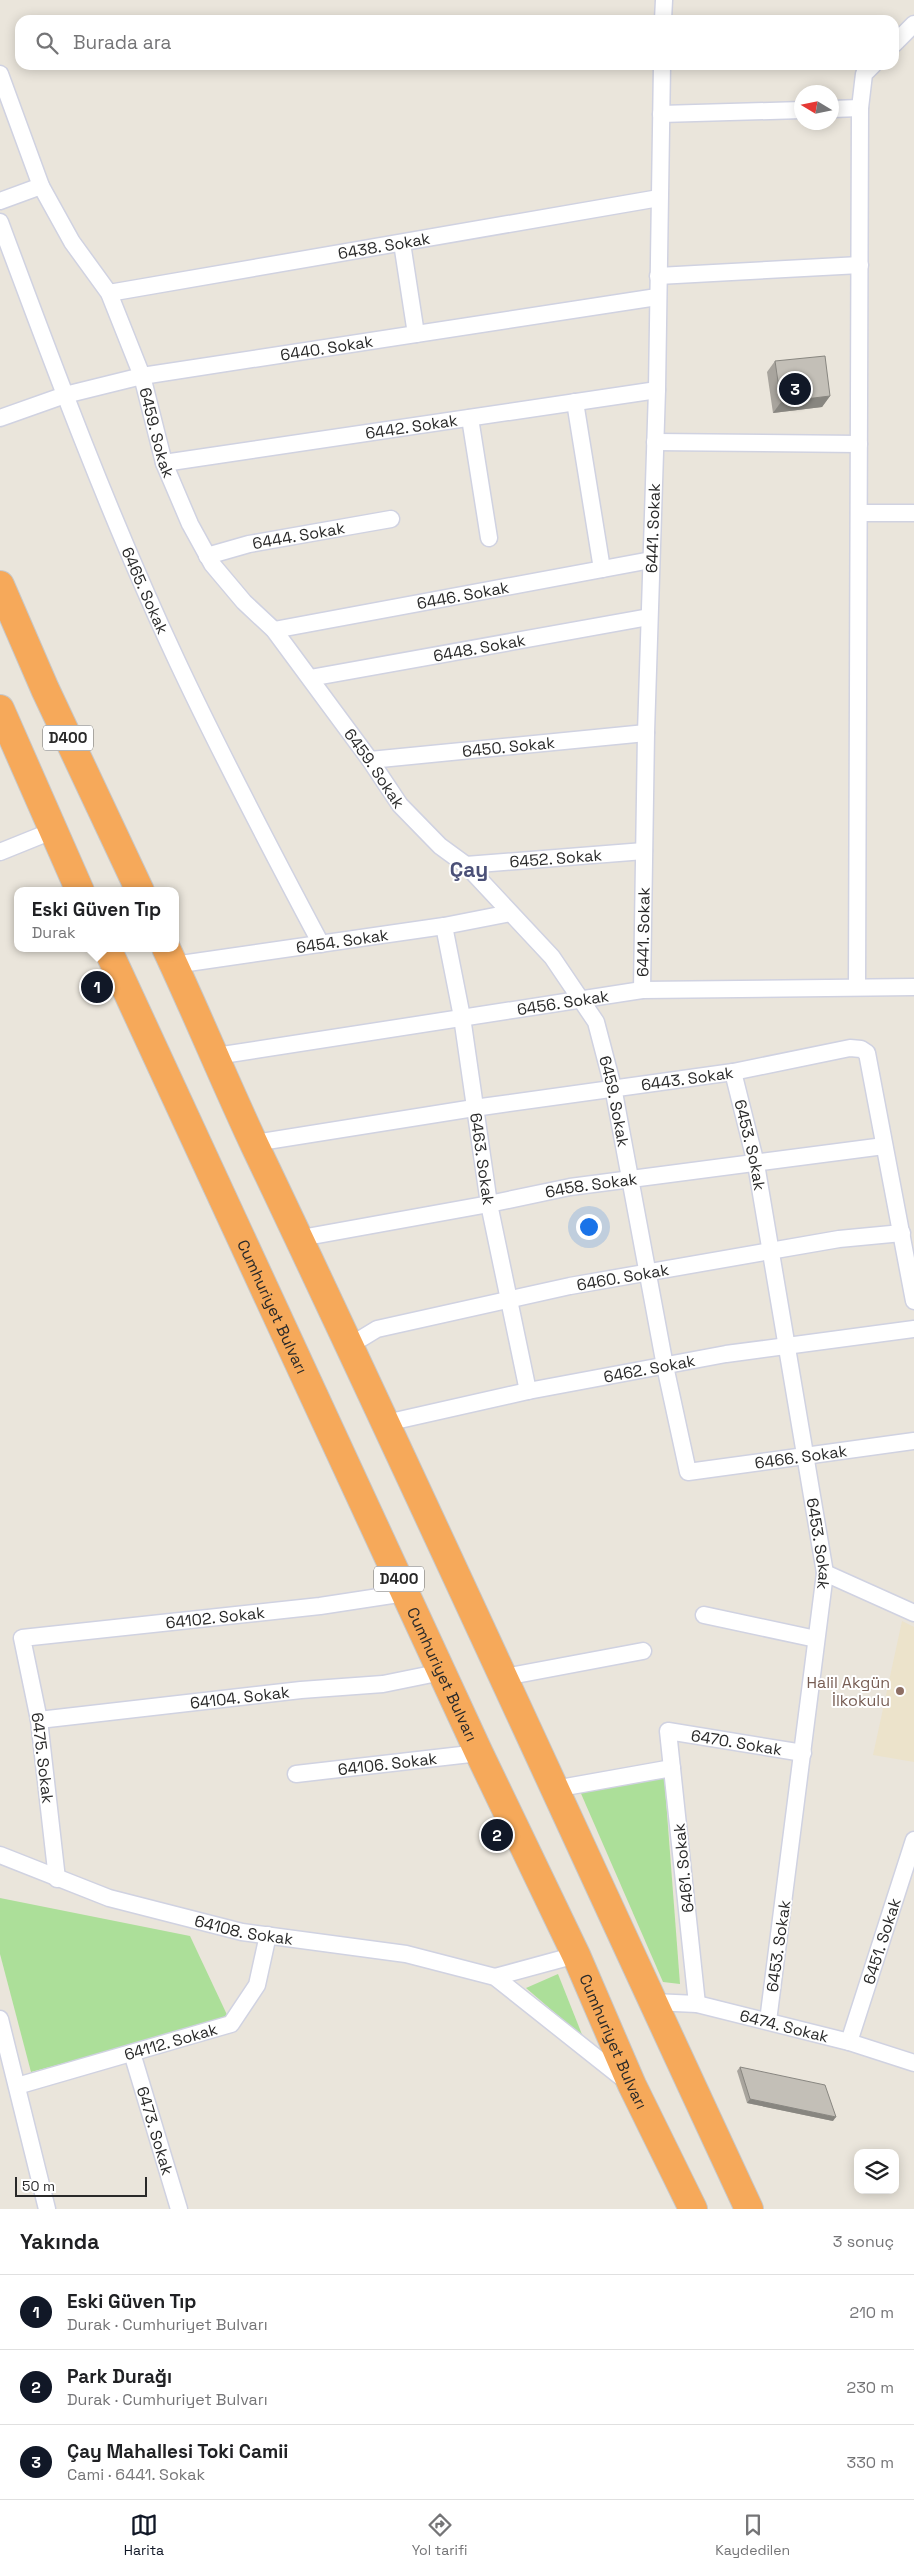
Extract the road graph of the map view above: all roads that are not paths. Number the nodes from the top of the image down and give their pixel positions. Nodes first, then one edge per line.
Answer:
1 (664, 0) edge
2 (663, 15) edge
3 (914, 24) edge
4 (899, 39) edge
5 (662, 70) edge
6 (868, 70) edge
7 (0, 74) edge
8 (860, 108) junction
9 (839, 109) edge
10 (794, 110) edge
11 (661, 114) junction
12 (41, 186) junction
13 (658, 198) junction
14 (0, 201) edge
15 (0, 222) edge
16 (402, 242) junction
17 (860, 266) junction
18 (658, 276) junction
19 (109, 294) junction
20 (658, 297) junction
21 (416, 334) junction
22 (142, 376) junction
23 (657, 390) junction
24 (65, 395) junction
25 (575, 402) junction
26 (0, 418) edge
27 (470, 418) junction
28 (655, 442) junction
29 (859, 444) junction
30 (164, 463) junction
31 (859, 513) junction
32 (914, 513) edge
33 (391, 519) dead end
34 (489, 538) dead end
35 (207, 556) junction
36 (651, 560) junction
37 (602, 569) junction
38 (0, 585) edge
39 (649, 617) junction
40 (274, 630) junction
41 (310, 678) junction
42 (0, 708) edge
43 (646, 733) junction
44 (370, 760) junction
45 (52, 831) junction
46 (644, 851) junction
47 (0, 852) edge
48 (466, 865) junction
49 (78, 887) edge
50 (138, 887) edge
51 (510, 913) junction
52 (444, 926) junction
53 (322, 944) junction
54 (108, 952) edge
55 (170, 957) edge
56 (914, 987) edge
57 (857, 988) junction
58 (642, 990) junction
59 (580, 1001) junction
60 (462, 1017) junction
61 (216, 1056) junction
62 (733, 1072) junction
63 (613, 1088) junction
64 (474, 1108) junction
65 (254, 1143) junction
66 (884, 1146) junction
67 (756, 1164) junction
68 (631, 1180) junction
69 (489, 1204) junction
70 (902, 1233) junction
71 (301, 1238) junction
72 (772, 1252) junction
73 (648, 1273) junction
74 (508, 1299) junction
75 (914, 1301) edge
76 (914, 1329) edge
77 (349, 1346) junction
78 (788, 1346) junction
79 (665, 1366) junction
80 (528, 1391) junction
81 (386, 1424) junction
82 (914, 1441) edge
83 (807, 1457) junction
84 (688, 1472) joint
85 (825, 1574) junction
86 (406, 1593) junction
87 (914, 1613) edge
88 (704, 1615) dead end
89 (22, 1638) joint
90 (816, 1639) junction
91 (643, 1651) dead end
92 (442, 1672) junction
93 (505, 1677) junction
94 (39, 1720) junction
95 (668, 1732) joint
96 (479, 1753) junction
97 (803, 1753) junction
98 (672, 1768) junction
99 (296, 1774) dead end
100 (554, 1788) junction
101 (914, 1840) edge
102 (0, 1855) edge
103 (57, 1878) junction
104 (268, 1935) junction
105 (576, 1955) junction
106 (495, 1977) junction
107 (653, 2002) junction
108 (697, 2004) junction
109 (0, 2018) edge
110 (768, 2020) junction
111 (849, 2042) junction
112 (132, 2052) junction
113 (914, 2063) edge
114 (632, 2085) junction
115 (17, 2086) junction
116 (47, 2209) edge
117 (179, 2209) edge
118 (692, 2209) edge
119 (749, 2209) edge

1 - 2 street
3 - 4 street
5 - 11 street, 6441. Sokak
6 - 8 street
7 - 12 street, 6459. Sokak
8 - 9 street
8 - 17 street
10 - 11 street
11 - 13 street, 6441. Sokak
12 - 14 street
12 - 19 street, 6459. Sokak
13 - 16 street, 6438. Sokak
13 - 18 street, 6441. Sokak
15 - 24 street, 6465. Sokak
16 - 19 street, 6438. Sokak
16 - 21 street
17 - 18 street
17 - 29 street
18 - 20 street, 6441. Sokak
19 - 22 street, 6459. Sokak
20 - 21 street, 6440. Sokak
20 - 23 street, 6441. Sokak
21 - 22 street, 6440. Sokak
22 - 24 street, 6440. Sokak
22 - 30 street, 6459. Sokak
23 - 25 street, 6442. Sokak
23 - 28 street, 6441. Sokak
24 - 26 street, 6440. Sokak
24 - 53 street, 6465. Sokak
25 - 27 street, 6442. Sokak
25 - 37 street
27 - 30 street, 6442. Sokak
27 - 34 street
28 - 29 street
28 - 36 street, 6441. Sokak
29 - 31 street
30 - 35 street, 6459. Sokak
31 - 32 street
31 - 57 street
33 - 35 street, 6444. Sokak
35 - 40 street, 6459. Sokak
36 - 37 street, 6446. Sokak
36 - 39 street, 6441. Sokak
37 - 40 street, 6446. Sokak
38 - 50 highway, D400
39 - 41 street, 6448. Sokak
39 - 43 street, 6441. Sokak
40 - 41 street, 6459. Sokak
41 - 44 street, 6459. Sokak
42 - 45 highway, D400
43 - 44 street, 6450. Sokak
43 - 46 street, 6441. Sokak
44 - 48 street, 6459. Sokak
45 - 47 street
45 - 49 highway, D400
46 - 48 street, 6452. Sokak
46 - 58 street, 6441. Sokak
48 - 51 street, 6459. Sokak
51 - 52 street, 6454. Sokak
51 - 59 street, 6459. Sokak
52 - 53 street, 6454. Sokak
52 - 60 street, 6463. Sokak
53 - 55 street, 6454. Sokak
54 - 86 highway, Cumhuriyet Bulvarı / D400
55 - 61 highway
56 - 57 street, 6456. Sokak
57 - 58 street, 6456. Sokak
58 - 59 street, 6456. Sokak
59 - 60 street, 6456. Sokak
59 - 63 street, 6459. Sokak
60 - 61 street, 6456. Sokak
60 - 64 street, 6463. Sokak
61 - 65 highway
62 - 63 street, 6443. Sokak
62 - 66 street, 6443. Sokak
62 - 67 street, 6453. Sokak
63 - 64 street, 6443. Sokak
63 - 68 street, 6459. Sokak
64 - 65 street, 6443. Sokak
64 - 69 street, 6463. Sokak
65 - 71 highway
66 - 67 street, 6458. Sokak
66 - 70 street, 6443. Sokak
67 - 68 street, 6458. Sokak
67 - 72 street, 6453. Sokak
68 - 69 street, 6458. Sokak
68 - 73 street, 6459. Sokak
69 - 71 street, 6458. Sokak
69 - 74 street, 6463. Sokak
70 - 72 street, 6460. Sokak
70 - 75 street, 6443. Sokak
71 - 77 highway
72 - 73 street, 6460. Sokak
72 - 78 street, 6453. Sokak
73 - 74 street, 6460. Sokak
73 - 79 street, 6459. Sokak
74 - 77 street, 6460. Sokak
74 - 80 street, 6463. Sokak
76 - 78 street, 6462. Sokak
77 - 81 highway
78 - 79 street, 6462. Sokak
78 - 83 street, 6453. Sokak
79 - 80 street, 6462. Sokak
79 - 84 street, 6459. Sokak
80 - 81 street, 6462. Sokak
81 - 93 highway
82 - 83 street, 6466. Sokak
83 - 84 street, 6466. Sokak
83 - 85 street, 6453. Sokak
85 - 87 street
85 - 90 street, 6453. Sokak
86 - 89 street, 64102. Sokak
86 - 92 highway, Cumhuriyet Bulvarı / D400
88 - 90 street
89 - 94 street, 6475. Sokak
90 - 97 street, 6453. Sokak
91 - 93 street
92 - 94 street, 64104. Sokak
92 - 96 highway, Cumhuriyet Bulvarı / D400
93 - 100 highway
94 - 103 street, 6475. Sokak
95 - 97 street, 6470. Sokak
95 - 98 street, 6461. Sokak
96 - 99 street, 64106. Sokak
96 - 105 highway, Cumhuriyet Bulvarı / D400
97 - 110 street, 6453. Sokak
98 - 100 street
98 - 108 street, 6461. Sokak
100 - 107 highway
101 - 111 street, 6451. Sokak
102 - 103 street, 64108. Sokak
103 - 104 street, 64108. Sokak
104 - 106 street, 64108. Sokak
104 - 112 street, 64112. Sokak
105 - 106 street
105 - 114 highway, Cumhuriyet Bulvarı / D400
106 - 114 street
107 - 108 street, 6474. Sokak
107 - 119 highway
108 - 110 street, 6474. Sokak
109 - 115 street
110 - 111 street, 6474. Sokak
111 - 113 street, 6474. Sokak
112 - 115 street, 64112. Sokak
112 - 117 street, 6473. Sokak
114 - 118 highway, Cumhuriyet Bulvarı / D400
115 - 116 street

